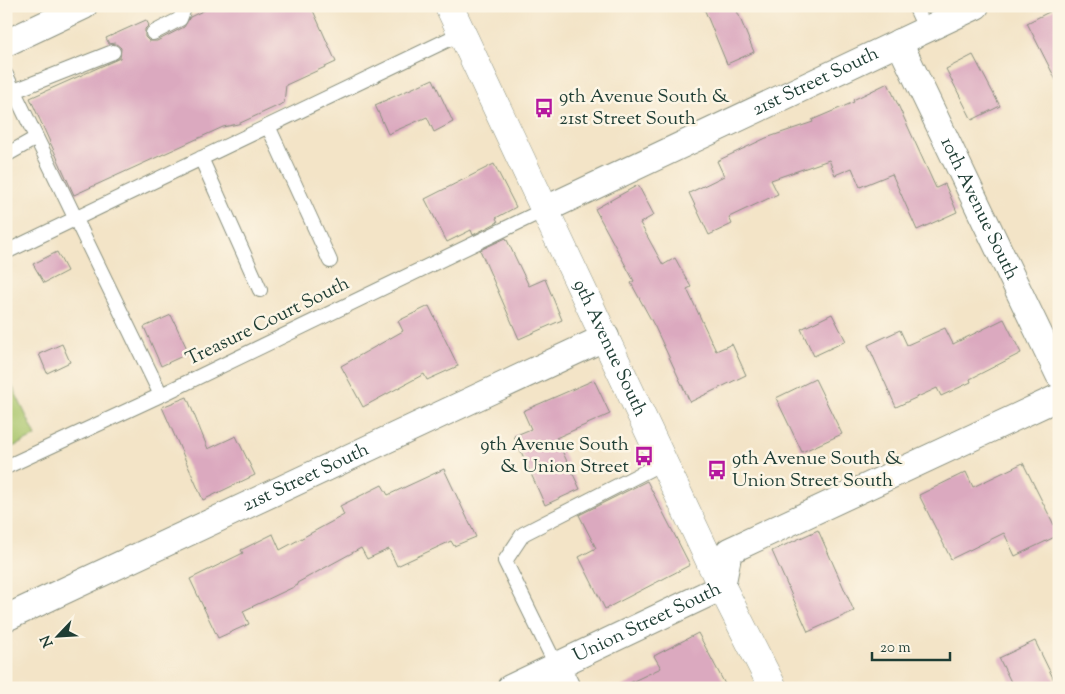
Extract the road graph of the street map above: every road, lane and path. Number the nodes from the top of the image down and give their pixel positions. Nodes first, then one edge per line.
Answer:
1 (84, 6) edge
2 (185, 6) edge
3 (449, 6) edge
4 (915, 6) edge
5 (976, 6) edge
6 (926, 30) junction
7 (153, 33) dead end
8 (462, 34) junction
9 (899, 42) junction
10 (6, 43) edge
11 (113, 52) dead end
12 (6, 74) edge
13 (14, 91) junction
14 (268, 126) junction
15 (36, 138) junction
16 (6, 155) edge
17 (201, 158) junction
18 (546, 209) junction
19 (75, 218) junction
20 (6, 252) edge
21 (330, 261) dead end
22 (260, 290) dead end
23 (606, 337) junction
24 (1059, 375) edge
25 (161, 395) junction
26 (1059, 397) edge
27 (664, 462) junction
28 (6, 467) edge
29 (722, 587) junction
30 (6, 618) edge
31 (561, 676) edge
32 (510, 688) edge
33 (773, 688) edge

1 - 10 street
2 - 7 lane
3 - 8 street, 9th Avenue South
4 - 6 lane
5 - 6 street, 21st Street South
6 - 9 street, 21st Street South
8 - 14 lane
8 - 18 street, 9th Avenue South
9 - 18 street, 21st Street South
9 - 24 street, 10th Avenue South
11 - 13 lane
12 - 13 lane
13 - 15 lane
14 - 17 lane
14 - 21 lane
15 - 16 lane
15 - 19 lane
17 - 19 lane
17 - 22 lane
18 - 23 street, 9th Avenue South
18 - 25 lane, Treasure Court South
19 - 20 lane
19 - 25 lane
23 - 27 street, 9th Avenue South
23 - 30 street, 21st Street South
25 - 28 lane, Treasure Court South
26 - 29 street, Union Street South
27 - 29 street, 9th Avenue South
27 - 31 lane
29 - 31 street, Union Street South
29 - 33 street, 9th Avenue South
31 - 32 street, Union Street South

